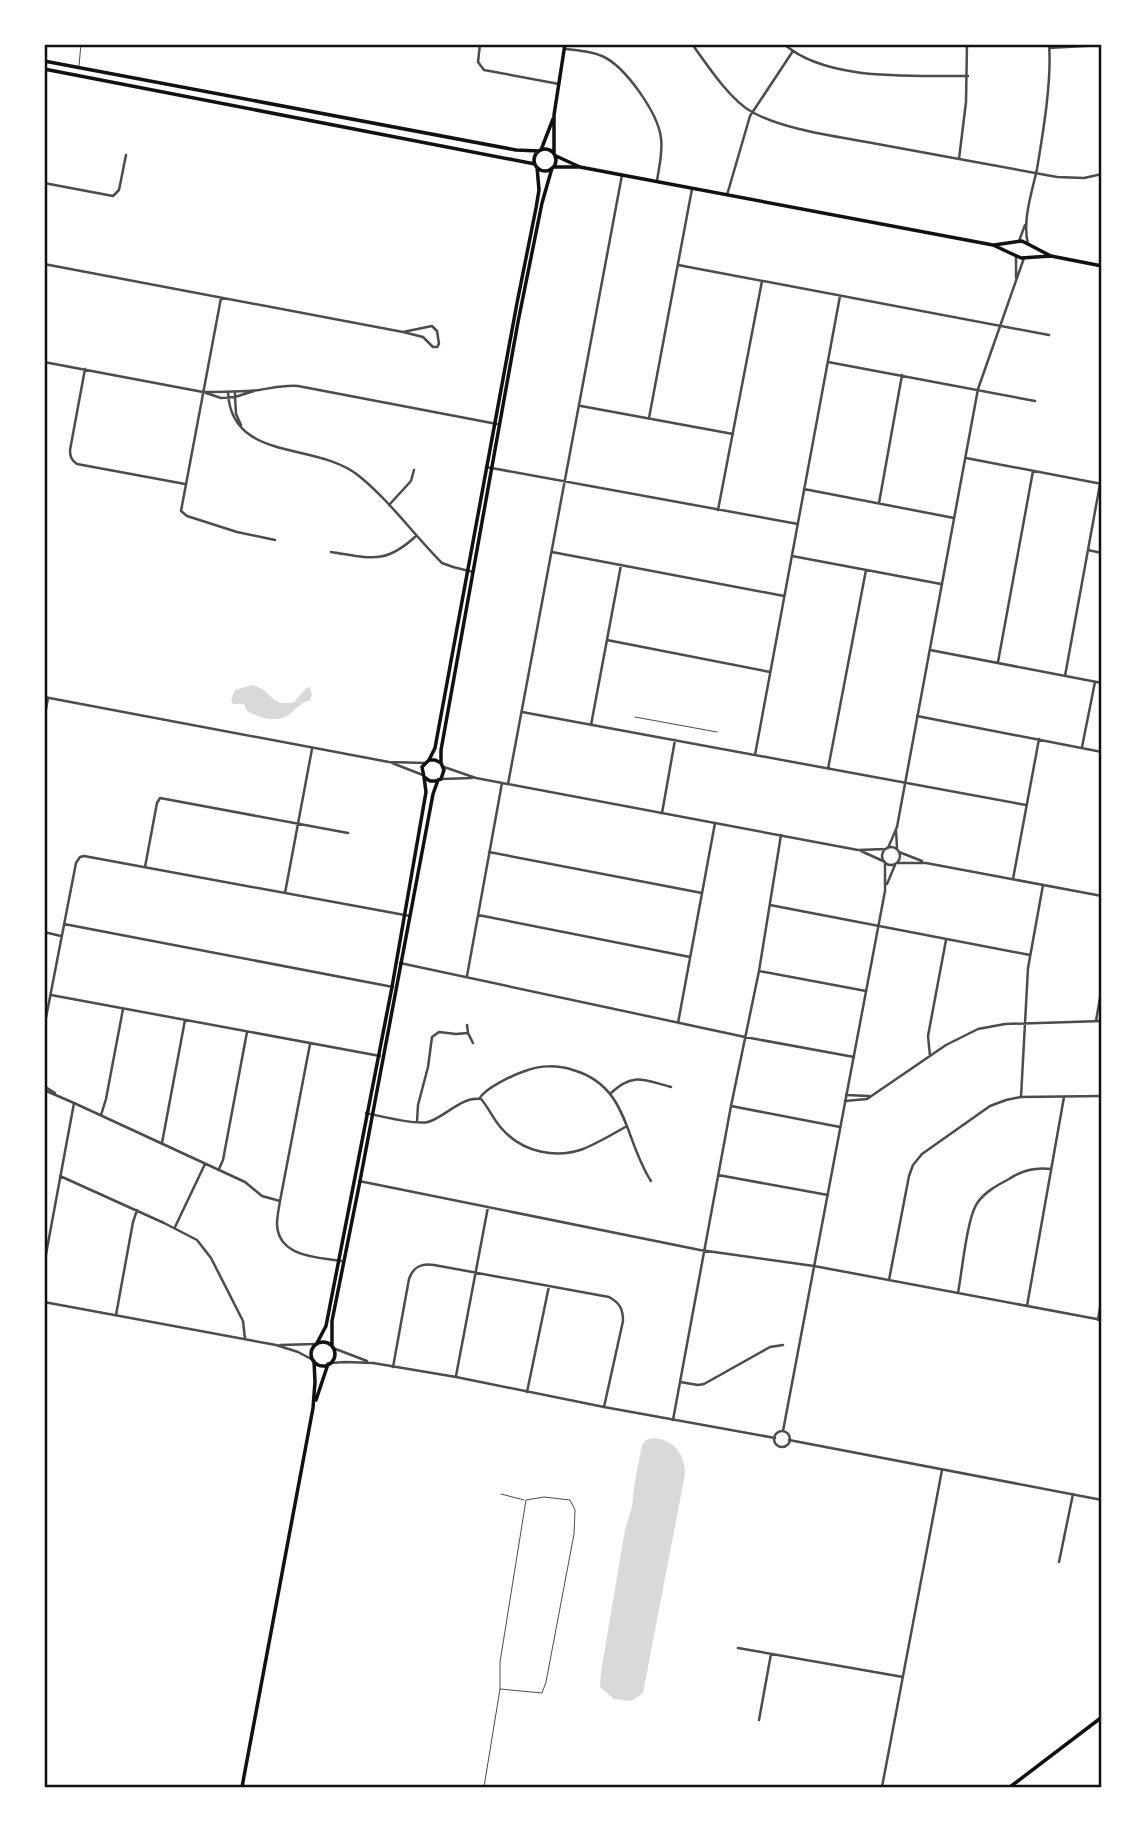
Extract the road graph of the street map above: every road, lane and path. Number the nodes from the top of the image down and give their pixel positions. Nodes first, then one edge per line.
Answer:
1 (81, 44) edge
2 (480, 44) edge
3 (692, 44) edge
4 (785, 44) edge
5 (967, 44) edge
6 (1102, 45) edge
7 (565, 46) edge
8 (1049, 46) edge
9 (793, 51) junction
10 (44, 61) edge
11 (79, 68) junction
12 (44, 69) edge
13 (968, 76) junction
14 (560, 84) junction
15 (261, 102) junction
16 (260, 111) junction
17 (752, 112) junction
18 (554, 116) junction
19 (432, 134) junction
20 (430, 143) junction
21 (540, 151) junction
22 (554, 154) junction
23 (125, 155) dead end
24 (958, 159) junction
25 (536, 165) junction
26 (553, 167) junction
27 (580, 167) junction
28 (1036, 174) junction
29 (1102, 174) edge
30 (622, 175) junction
31 (657, 182) junction
32 (44, 183) edge
33 (692, 188) junction
34 (727, 195) junction
35 (1028, 215) junction
36 (1018, 242) junction
37 (993, 245) junction
38 (1028, 245) junction
39 (1016, 256) junction
40 (1051, 256) junction
41 (1025, 257) junction
42 (44, 264) edge
43 (678, 265) junction
44 (1102, 266) edge
45 (762, 281) junction
46 (1016, 281) junction
47 (840, 296) junction
48 (221, 298) junction
49 (1001, 325) junction
50 (517, 329) junction
51 (403, 332) junction
52 (511, 334) junction
53 (1049, 335) dead end
54 (44, 362) edge
55 (828, 362) junction
56 (85, 369) junction
57 (902, 375) junction
58 (978, 389) junction
59 (258, 390) junction
60 (203, 392) junction
61 (228, 392) junction
62 (235, 392) junction
63 (235, 397) junction
64 (229, 398) junction
65 (1035, 401) dead end
66 (580, 406) junction
67 (649, 418) junction
68 (497, 424) junction
69 (243, 428) junction
70 (733, 434) junction
71 (966, 458) junction
72 (486, 467) junction
73 (492, 468) junction
74 (414, 470) dead end
75 (1033, 471) junction
76 (565, 480) junction
77 (185, 484) junction
78 (1101, 484) edge
79 (804, 489) junction
80 (878, 503) junction
81 (389, 505) junction
82 (718, 510) junction
83 (954, 518) junction
84 (798, 524) junction
85 (416, 536) junction
86 (275, 540) dead end
87 (1088, 550) junction
88 (331, 552) dead end
89 (552, 552) junction
90 (1102, 553) edge
91 (792, 556) junction
92 (621, 565) junction
93 (866, 570) junction
94 (467, 571) junction
95 (473, 572) junction
96 (941, 584) junction
97 (785, 596) junction
98 (607, 640) junction
99 (929, 650) junction
100 (998, 662) junction
101 (770, 672) junction
102 (1065, 676) junction
103 (1095, 682) junction
104 (1102, 683) edge
105 (46, 697) edge
106 (522, 712) junction
107 (917, 716) junction
108 (635, 717) dead end
109 (44, 720) edge
110 (591, 725) junction
111 (717, 732) dead end
112 (1040, 739) junction
113 (675, 740) junction
114 (1082, 747) junction
115 (312, 749) junction
116 (1102, 752) edge
117 (755, 755) junction
118 (389, 762) junction
119 (427, 762) junction
120 (443, 765) junction
121 (828, 769) junction
122 (423, 776) junction
123 (475, 778) junction
124 (440, 780) junction
125 (502, 783) junction
126 (508, 784) junction
127 (905, 784) junction
128 (1026, 805) junction
129 (662, 813) junction
130 (299, 823) junction
131 (715, 823) junction
132 (897, 827) junction
133 (348, 833) dead end
134 (781, 835) junction
135 (887, 848) junction
136 (858, 850) junction
137 (898, 851) junction
138 (489, 852) junction
139 (884, 862) junction
140 (926, 863) junction
141 (896, 864) junction
142 (145, 867) junction
143 (1013, 879) junction
144 (1043, 884) junction
145 (1102, 884) edge
146 (885, 891) junction
147 (285, 892) junction
148 (702, 893) junction
149 (1101, 896) edge
150 (770, 905) junction
151 (408, 915) junction
152 (478, 915) junction
153 (64, 924) junction
154 (878, 927) junction
155 (44, 932) edge
156 (62, 936) junction
157 (946, 940) junction
158 (1030, 955) junction
159 (690, 957) junction
160 (399, 963) junction
161 (759, 971) junction
162 (467, 977) junction
163 (1102, 985) edge
164 (394, 987) junction
165 (866, 991) junction
166 (51, 995) junction
167 (123, 1009) junction
168 (185, 1020) junction
169 (1096, 1021) junction
170 (1102, 1021) edge
171 (678, 1023) junction
172 (1025, 1023) junction
173 (467, 1026) dead end
174 (44, 1028) edge
175 (247, 1032) junction
176 (468, 1033) junction
177 (745, 1037) junction
178 (473, 1043) dead end
179 (310, 1044) junction
180 (930, 1056) junction
181 (381, 1057) junction
182 (853, 1057) junction
183 (671, 1087) dead end
184 (44, 1088) edge
185 (611, 1093) junction
186 (846, 1095) junction
187 (873, 1095) junction
188 (1102, 1096) edge
189 (1021, 1097) junction
190 (1064, 1097) junction
191 (479, 1099) junction
192 (845, 1101) junction
193 (74, 1103) junction
194 (731, 1106) junction
195 (366, 1112) junction
196 (373, 1114) junction
197 (101, 1115) junction
198 (417, 1122) junction
199 (627, 1126) junction
200 (841, 1126) junction
201 (162, 1143) junction
202 (205, 1164) junction
203 (1051, 1169) junction
204 (219, 1170) junction
205 (718, 1175) junction
206 (60, 1176) junction
207 (353, 1181) junction
208 (360, 1181) junction
209 (651, 1181) dead end
210 (828, 1195) junction
211 (281, 1201) junction
212 (488, 1207) junction
213 (137, 1210) junction
214 (175, 1228) junction
215 (705, 1250) junction
216 (341, 1261) junction
217 (44, 1265) edge
218 (814, 1266) junction
219 (475, 1272) junction
220 (889, 1280) junction
221 (548, 1286) junction
222 (958, 1293) junction
223 (1102, 1296) edge
224 (44, 1302) edge
225 (1027, 1306) junction
226 (116, 1315) junction
227 (1100, 1320) edge
228 (245, 1339) junction
229 (317, 1344) junction
230 (276, 1345) junction
231 (783, 1345) dead end
232 (333, 1347) junction
233 (313, 1361) junction
234 (373, 1363) junction
235 (329, 1364) junction
236 (393, 1367) junction
237 (456, 1377) junction
238 (680, 1382) junction
239 (527, 1392) junction
240 (604, 1407) junction
241 (313, 1408) junction
242 (673, 1420) junction
243 (783, 1431) junction
244 (775, 1438) junction
245 (789, 1440) junction
246 (942, 1470) junction
247 (501, 1494) dead end
248 (1073, 1494) junction
249 (527, 1500) junction
250 (1102, 1500) edge
251 (1059, 1562) dead end
252 (738, 1648) dead end
253 (772, 1654) junction
254 (903, 1677) junction
255 (500, 1689) junction
256 (1102, 1717) edge
257 (759, 1720) dead end
258 (242, 1787) edge
259 (484, 1787) edge
260 (882, 1787) edge
261 (1010, 1787) edge

1 - 11 lane
2 - 14 street
3 - 17 street
4 - 9 street
5 - 13 street
6 - 8 street
7 - 14 main road
7 - 31 street
8 - 28 street
9 - 13 street
9 - 17 street
10 - 11 main road
11 - 15 main road
12 - 16 main road
13 - 24 street
14 - 18 main road
15 - 16 main road
15 - 19 main road
16 - 20 main road
17 - 24 street
17 - 34 street
18 - 21 main road
18 - 22 main road
19 - 20 main road
19 - 21 main road
20 - 25 main road
21 - 22 main road
21 - 25 main road
22 - 26 main road
22 - 27 main road
23 - 32 street
24 - 28 street
25 - 26 main road
25 - 52 main road
26 - 27 main road
26 - 50 main road
27 - 30 main road
28 - 29 street
28 - 35 street
30 - 31 main road
30 - 66 street
31 - 33 main road
33 - 34 main road
33 - 43 street
34 - 37 main road
35 - 36 street
35 - 38 street
36 - 37 main road
36 - 38 main road
36 - 39 main road
37 - 39 main road
38 - 40 main road
38 - 41 main road
39 - 41 main road
39 - 46 street
40 - 41 main road
40 - 44 main road
41 - 46 street
42 - 48 street
43 - 45 street
43 - 67 street
45 - 47 street
45 - 70 street
46 - 49 street
47 - 49 street
47 - 55 street
48 - 51 street
48 - 60 street
49 - 53 street
49 - 58 street
50 - 52 main road
50 - 68 main road
51 - 51 street
52 - 68 main road
54 - 56 street
55 - 57 street
55 - 79 street
56 - 60 street
56 - 77 street
57 - 58 street
57 - 80 street
58 - 65 street
58 - 71 street
59 - 62 street
59 - 63 street
59 - 68 street
60 - 61 street
60 - 64 street
60 - 77 street
61 - 62 street
61 - 64 street
62 - 63 street
63 - 64 street
63 - 69 street
64 - 69 street
66 - 67 street
66 - 76 street
67 - 70 street
68 - 72 main road
68 - 73 main road
69 - 81 street
70 - 82 street
71 - 75 street
71 - 83 street
72 - 73 street
72 - 94 main road
73 - 76 street
73 - 95 main road
74 - 81 street
75 - 78 street
75 - 100 street
76 - 82 street
76 - 89 street
77 - 86 street
78 - 87 street
79 - 80 street
79 - 84 street
80 - 83 street
81 - 85 street
82 - 84 street
83 - 96 street
84 - 91 street
85 - 88 street
85 - 94 street
87 - 90 street
87 - 102 street
89 - 92 street
89 - 106 street
91 - 93 street
91 - 97 street
92 - 97 street
92 - 98 street
93 - 96 street
93 - 121 street
94 - 95 street
94 - 119 main road
95 - 120 main road
96 - 99 street
97 - 101 street
98 - 101 street
98 - 110 street
99 - 100 street
99 - 107 street
100 - 102 street
101 - 117 street
102 - 103 street
103 - 104 street
103 - 114 street
105 - 109 street
105 - 115 street
106 - 110 street
106 - 126 street
107 - 112 street
107 - 127 street
108 - 111 lane
110 - 113 street
112 - 114 street
112 - 128 street
113 - 117 street
113 - 129 street
114 - 116 street
115 - 118 street
115 - 130 street
117 - 121 street
118 - 119 street
118 - 122 street
119 - 120 main road
119 - 122 main road
120 - 123 street
120 - 124 main road
121 - 127 street
122 - 124 main road
122 - 151 main road
123 - 124 street
123 - 125 street
124 - 151 main road
125 - 126 street
125 - 138 street
126 - 129 street
127 - 128 street
127 - 132 street
128 - 143 street
129 - 131 street
130 - 133 street
130 - 142 street
130 - 147 street
131 - 134 street
131 - 148 street
132 - 135 street
132 - 137 street
134 - 136 street
134 - 150 street
135 - 136 street
135 - 137 street
135 - 139 street
136 - 139 street
137 - 140 street
137 - 141 street
138 - 148 street
138 - 152 street
139 - 141 street
139 - 146 street
140 - 141 street
140 - 143 street
141 - 146 street
142 - 147 street
142 - 153 street
143 - 144 street
144 - 149 street
144 - 158 street
145 - 149 street
146 - 154 street
147 - 151 street
148 - 159 street
150 - 154 street
150 - 161 street
151 - 160 main road
152 - 159 street
152 - 162 street
153 - 156 street
153 - 164 street
154 - 157 street
154 - 165 street
155 - 156 street
156 - 166 street
157 - 158 street
157 - 180 street
158 - 172 street
159 - 171 street
160 - 162 street
160 - 164 main road
161 - 165 street
161 - 177 street
162 - 171 street
163 - 169 street
164 - 181 main road
165 - 182 street
166 - 167 street
166 - 174 street
167 - 168 street
167 - 197 street
168 - 175 street
168 - 201 street
169 - 170 street
169 - 172 street
171 - 177 street
172 - 180 street
172 - 189 street
173 - 176 street
175 - 179 street
175 - 204 street
176 - 178 street
176 - 198 street
177 - 182 street
177 - 194 street
179 - 181 street
179 - 211 street
180 - 187 street
181 - 195 main road
181 - 196 main road
182 - 186 street
183 - 185 street
184 - 193 street
185 - 191 street
185 - 199 street
186 - 187 street
186 - 192 street
187 - 192 street
188 - 190 street
189 - 190 street
189 - 220 street
190 - 203 street
191 - 198 street
191 - 199 street
192 - 200 street
193 - 197 street
193 - 206 street
194 - 200 street
194 - 205 street
195 - 196 street
195 - 207 main road
196 - 198 street
196 - 208 main road
197 - 201 street
199 - 209 street
200 - 210 street
201 - 202 street
202 - 204 street
202 - 214 street
203 - 222 street
203 - 225 street
204 - 211 street
205 - 210 street
205 - 215 street
206 - 213 street
206 - 217 street
207 - 208 street
207 - 216 main road
208 - 212 street
208 - 216 main road
210 - 218 street
211 - 216 street
212 - 215 street
212 - 219 street
213 - 214 street
213 - 226 street
214 - 228 street
215 - 218 street
215 - 238 street
216 - 229 main road
216 - 232 main road
218 - 220 street
218 - 243 street
219 - 221 street
219 - 236 street
219 - 237 street
220 - 222 street
221 - 239 street
221 - 240 street
222 - 225 street
223 - 227 street
224 - 226 street
225 - 227 street
226 - 228 street
228 - 230 street
229 - 230 street
229 - 232 main road
229 - 233 main road
230 - 233 street
231 - 238 street
232 - 234 street
232 - 235 main road
233 - 235 main road
233 - 241 main road
234 - 235 street
234 - 236 street
235 - 241 main road
236 - 237 street
237 - 239 street
238 - 242 street
239 - 240 street
240 - 242 street
241 - 258 main road
242 - 244 street
243 - 244 street
243 - 245 street
244 - 245 street
245 - 246 street
246 - 248 street
246 - 254 street
247 - 249 lane
248 - 250 street
248 - 251 street
249 - 255 lane
249 - 255 lane
252 - 253 street
253 - 254 street
253 - 257 street
254 - 260 street
255 - 259 lane
256 - 261 main road

